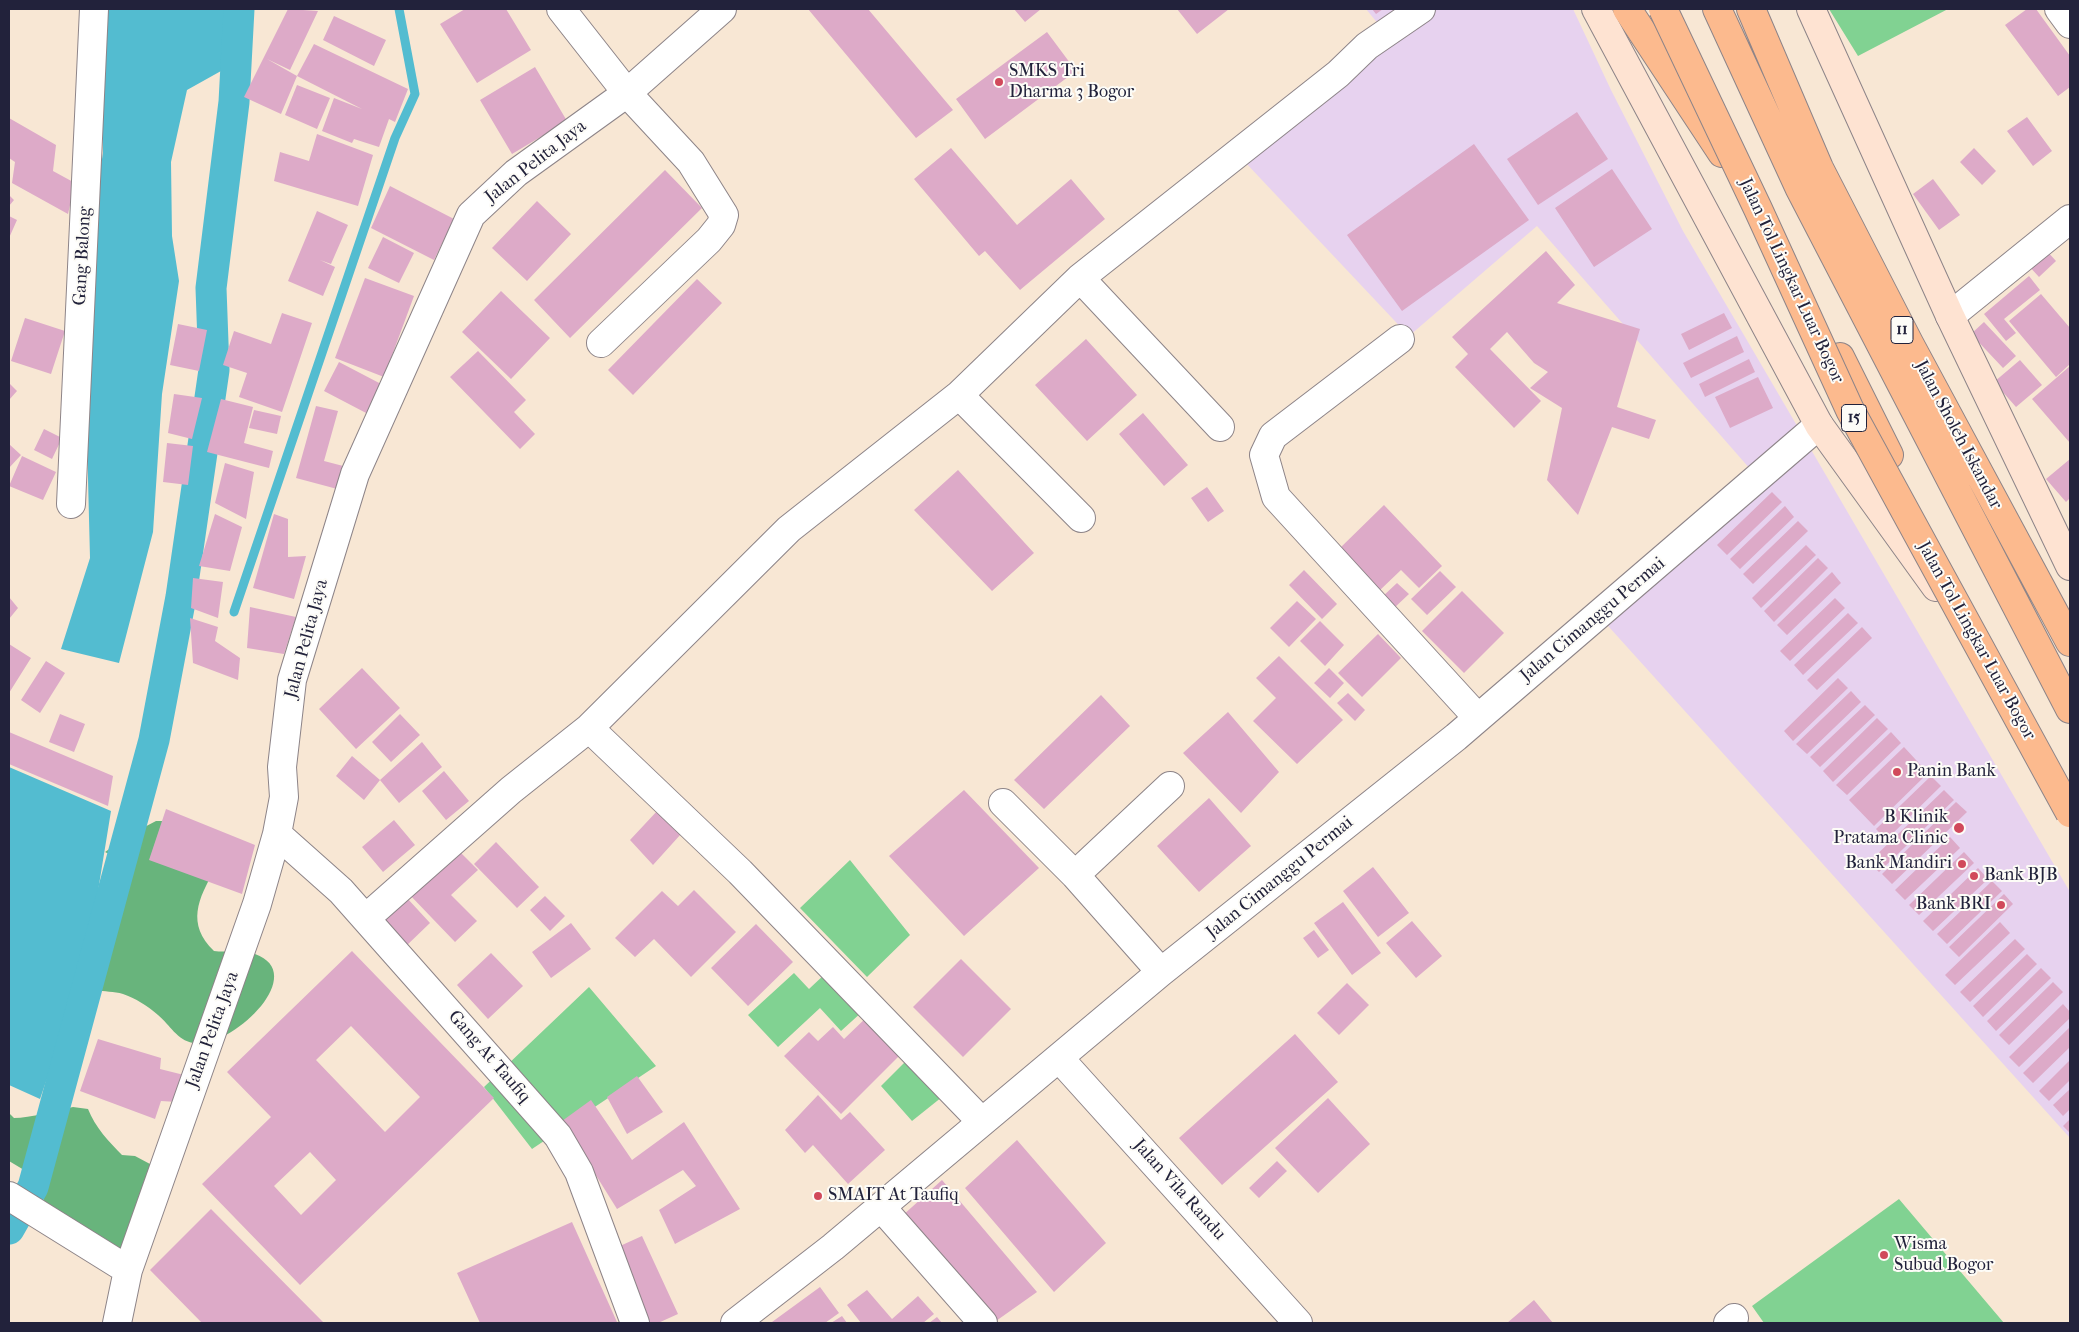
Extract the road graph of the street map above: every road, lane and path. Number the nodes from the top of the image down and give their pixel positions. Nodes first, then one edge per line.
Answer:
1 (94, 9) edge
2 (561, 9) edge
3 (722, 9) edge
4 (1421, 9) edge
5 (1596, 9) edge
6 (1627, 9) edge
7 (1663, 9) edge
8 (1678, 9) edge
9 (1717, 9) edge
10 (1732, 9) edge
11 (1751, 9) edge
12 (1811, 9) edge
13 (2059, 9) edge
14 (2070, 24) edge
15 (627, 93) junction
16 (1799, 188) junction
17 (1758, 209) junction
18 (2070, 219) edge
19 (1080, 278) junction
20 (1950, 316) junction
21 (1400, 339) dead end
22 (601, 343) dead end
23 (959, 395) junction
24 (1819, 425) junction
25 (1220, 427) dead end
26 (71, 504) dead end
27 (1081, 518) dead end
28 (2070, 566) edge
29 (2070, 642) edge
30 (2004, 682) junction
31 (2070, 709) edge
32 (1478, 718) junction
33 (589, 728) junction
34 (1170, 786) dead end
35 (2070, 802) edge
36 (1003, 803) dead end
37 (2070, 814) edge
38 (277, 834) junction
39 (1075, 875) junction
40 (366, 918) junction
41 (1161, 972) junction
42 (1059, 1058) junction
43 (982, 1122) junction
44 (9, 1196) edge
45 (881, 1207) junction
46 (128, 1270) junction
47 (118, 1323) edge
48 (635, 1323) edge
49 (735, 1323) edge
50 (983, 1323) edge
51 (1298, 1323) edge

1 - 26 street, Gang Balong
2 - 15 street
3 - 15 street, Jalan Pelita Jaya
4 - 19 street
5 - 24 street
6 - 17 highway, bridge
7 - 17 highway, Jalan Tol Lingkar Luar Bogor / 15, bridge
8 - 30 highway
9 - 16 highway
10 - 16 highway
11 - 29 highway, Jalan Sholeh Iskandar / 11
12 - 20 street
13 - 14 street
15 - 22 street
15 - 38 street, Jalan Pelita Jaya
16 - 31 highway
17 - 37 highway, Jalan Tol Lingkar Luar Bogor / 15, bridge
18 - 20 street
19 - 23 street
19 - 25 street
20 - 28 street
21 - 32 street
23 - 27 street
23 - 33 street
24 - 30 street
24 - 32 street, Jalan Cimanggu Permai
30 - 35 highway
32 - 41 street, Jalan Cimanggu Permai
33 - 40 street
33 - 43 street
34 - 39 street
36 - 39 street
38 - 40 street, Gang At Taufiq
38 - 46 street, Jalan Pelita Jaya
39 - 41 street
40 - 48 street, Gang At Taufiq
41 - 42 street, Jalan Cimanggu Permai
42 - 43 street, Jalan Cimanggu Permai
42 - 51 street, Jalan Vila Randu
43 - 45 street, Jalan Cimanggu Permai
44 - 46 street
45 - 49 street, Jalan Cimanggu Permai
45 - 50 street
46 - 47 street, Jalan Pelita Jaya

